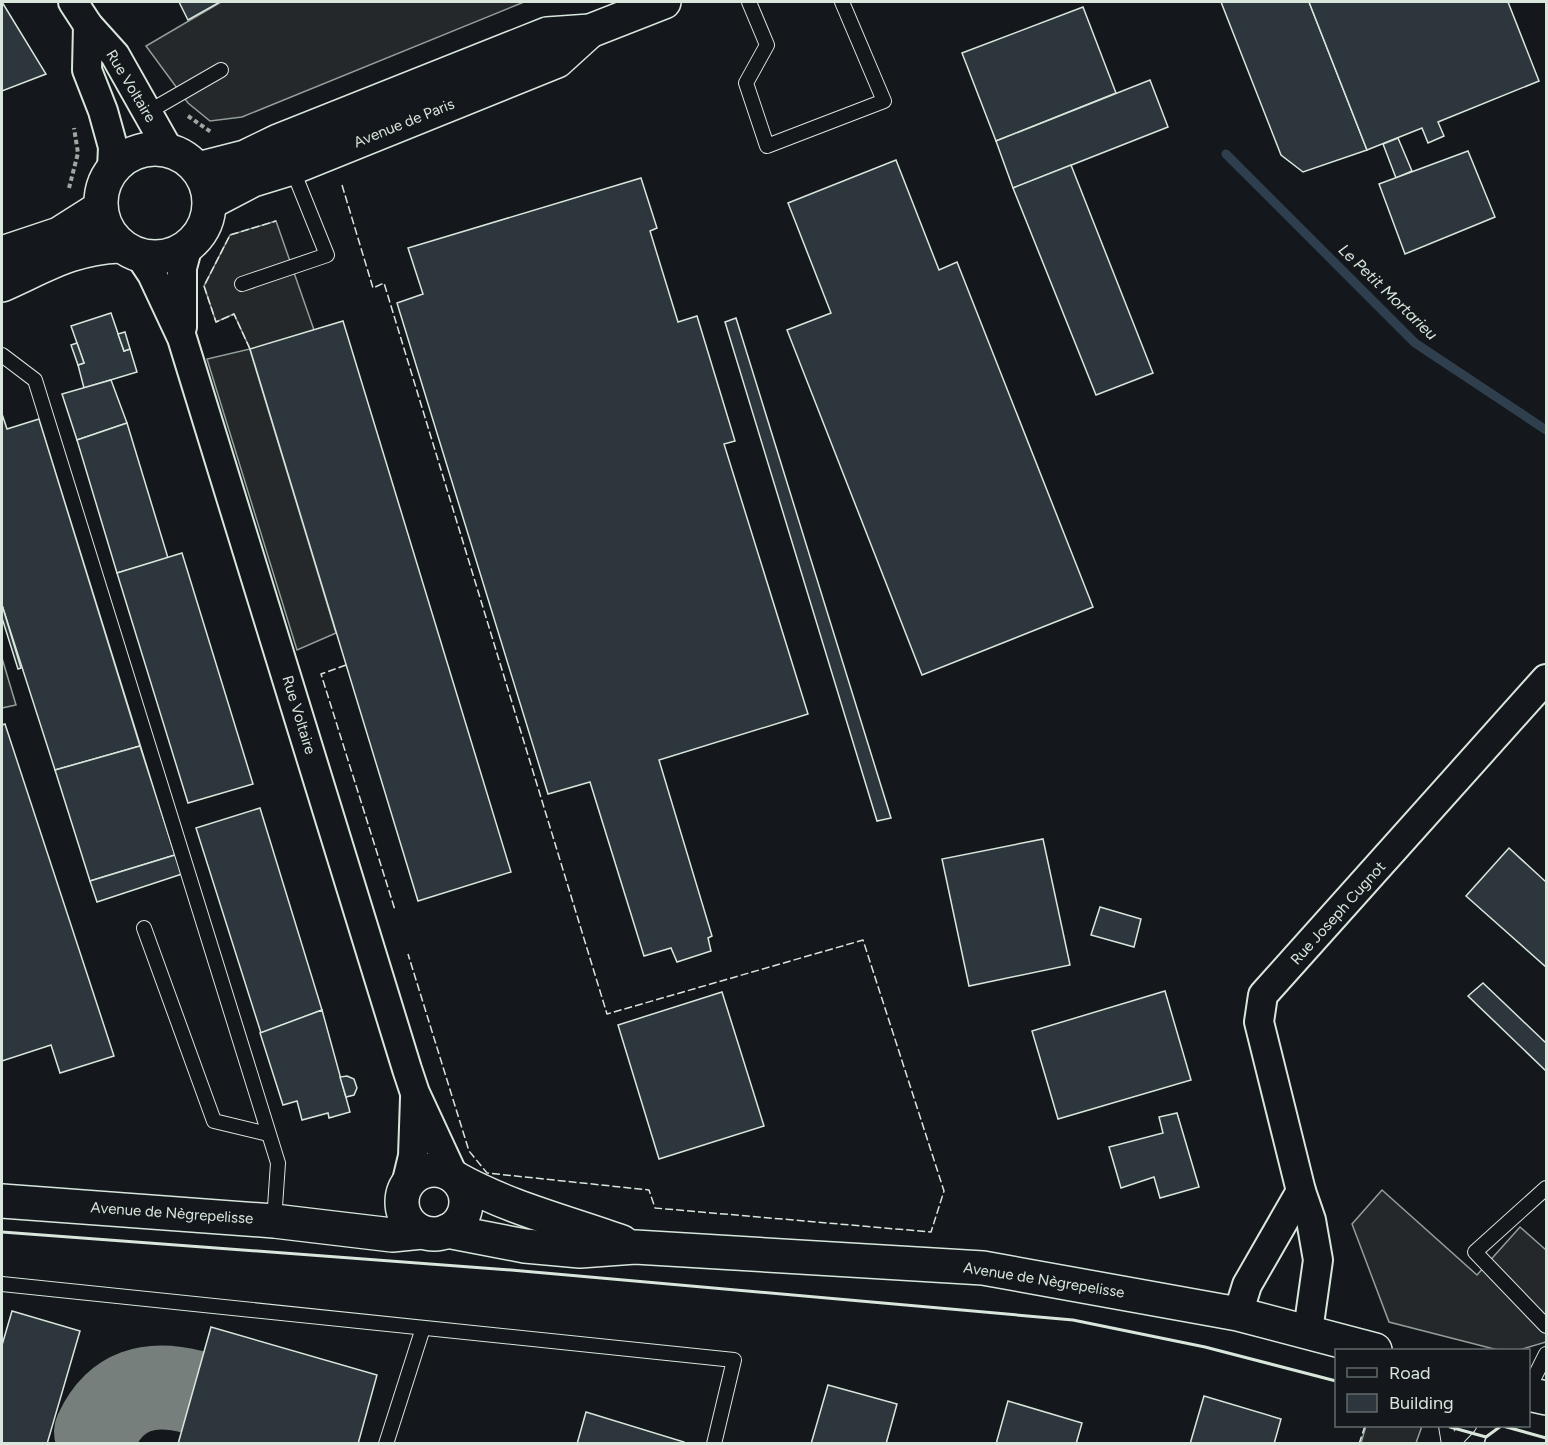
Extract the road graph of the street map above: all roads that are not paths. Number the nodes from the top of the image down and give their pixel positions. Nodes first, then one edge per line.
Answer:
1 (664, 2) edge
2 (749, 2) edge
3 (842, 2) edge
4 (81, 13) edge
5 (590, 31) junction
6 (221, 70) dead end
7 (148, 112) junction
8 (168, 149) junction
9 (292, 168) junction
10 (112, 169) junction
11 (198, 169) junction
12 (210, 202) junction
13 (100, 208) junction
14 (186, 249) junction
15 (130, 251) junction
16 (2, 253) edge
17 (242, 284) dead end
18 (2, 285) edge
19 (182, 338) junction
20 (2, 355) edge
21 (1546, 679) edge
22 (144, 928) dead end
23 (415, 1093) junction
24 (268, 1134) junction
25 (455, 1177) junction
26 (1546, 1188) edge
27 (404, 1189) junction
28 (1301, 1191) junction
29 (2, 1201) edge
30 (274, 1221) junction
31 (341, 1228) junction
32 (434, 1232) junction
33 (635, 1247) junction
34 (2, 1284) edge
35 (1238, 1314) junction
36 (1546, 1326) edge
37 (423, 1328) junction
38 (1308, 1331) junction
39 (1371, 1349) edge
40 (1546, 1354) edge
41 (1530, 1388) edge
42 (1530, 1393) edge
43 (1546, 1398) edge
44 (1446, 1427) edge
45 (1467, 1427) edge
46 (386, 1443) edge
47 (714, 1443) edge
48 (1450, 1443) edge

1 - 5 main road, Avenue de Paris
2 - 3 lane
4 - 7 street, Rue Voltaire
4 - 10 street, Rue Voltaire
5 - 9 main road, Avenue de Paris
5 - 11 main road, Avenue de Paris
6 - 7 lane
7 - 8 street, Rue Voltaire
8 - 10 main road
8 - 11 main road
9 - 12 main road, Avenue de Paris
9 - 17 lane
10 - 13 main road
11 - 12 main road
12 - 14 main road
13 - 15 main road
13 - 16 main road
14 - 15 main road
14 - 19 street, Rue Voltaire
15 - 18 main road
15 - 19 street, Rue Voltaire
19 - 23 street, Rue Voltaire
20 - 24 lane
21 - 28 street, Rue Joseph Cugnot
22 - 24 lane
23 - 25 street, Rue Voltaire
23 - 27 street, Rue Voltaire
24 - 30 lane
25 - 27 main road
25 - 32 main road
25 - 33 main road, Avenue de Nègrepelisse
26 - 36 lane
27 - 31 main road, Avenue de Nègrepelisse
27 - 32 main road
28 - 35 street
28 - 38 street, Rue Joseph Cugnot
29 - 30 main road, Avenue de Nègrepelisse
30 - 31 main road, Avenue de Nègrepelisse
31 - 32 main road, Avenue de Nègrepelisse
32 - 33 main road, Avenue de Nègrepelisse
33 - 35 main road, Avenue de Nègrepelisse
34 - 37 lane
35 - 38 main road, Avenue de Nègrepelisse
37 - 46 lane
37 - 47 lane
38 - 39 main road, Avenue de Nègrepelisse
40 - 41 lane
42 - 43 main road
44 - 48 lane
45 - 48 lane

